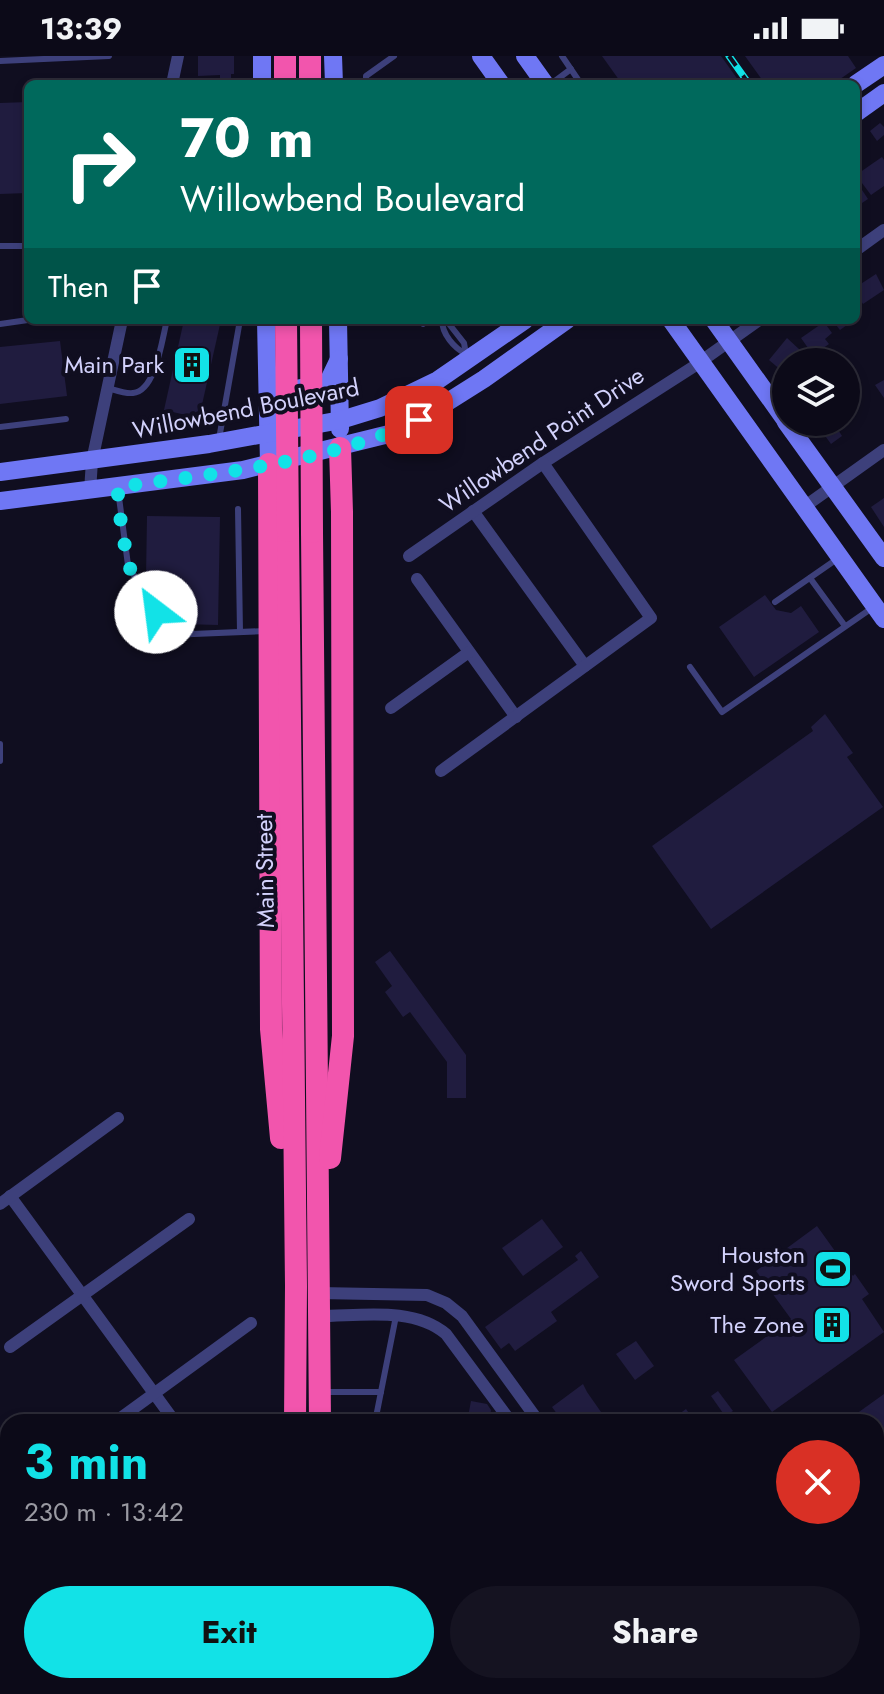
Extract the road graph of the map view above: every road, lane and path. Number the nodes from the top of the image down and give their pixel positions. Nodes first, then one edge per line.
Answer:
1 (109, 56) edge
2 (178, 56) edge
3 (262, 56) edge
4 (285, 56) edge
5 (310, 56) edge
6 (333, 56) edge
7 (394, 56) edge
8 (481, 56) edge
9 (525, 56) edge
10 (562, 56) edge
11 (0, 61) edge
12 (884, 65) edge
13 (571, 69) junction
14 (173, 80) edge
15 (262, 80) edge
16 (285, 80) edge
17 (310, 80) edge
18 (334, 80) edge
19 (366, 80) edge
20 (498, 80) edge
21 (542, 80) edge
22 (556, 80) edge
23 (578, 80) edge
24 (860, 81) edge
25 (884, 93) edge
26 (860, 110) edge
27 (884, 230) edge
28 (0, 246) edge
29 (24, 246) edge
30 (860, 247) edge
31 (24, 321) edge
32 (0, 324) edge
33 (121, 324) edge
34 (166, 324) edge
35 (239, 324) edge
36 (266, 324) edge
37 (286, 324) edge
38 (311, 324) edge
39 (338, 324) edge
40 (443, 324) edge
41 (519, 324) edge
42 (561, 324) edge
43 (674, 324) edge
44 (717, 324) edge
45 (754, 324) edge
46 (729, 342) junction
47 (468, 357) junction
48 (339, 359) junction
49 (700, 362) junction
50 (267, 367) junction
51 (484, 379) junction
52 (108, 388) junction
53 (772, 402) edge
54 (66, 419) dead end
55 (341, 420) junction
56 (0, 427) edge
57 (268, 434) junction
58 (796, 436) edge
59 (218, 443) junction
60 (340, 448) junction
61 (884, 450) edge
62 (92, 461) junction
63 (543, 463) junction
64 (269, 464) junction
65 (0, 472) edge
66 (118, 487) junction
67 (833, 487) junction
68 (90, 491) junction
69 (0, 501) edge
70 (804, 507) junction
71 (238, 509) dead end
72 (473, 511) junction
73 (342, 512) junction
74 (279, 525) junction
75 (409, 556) dead end
76 (840, 557) junction
77 (884, 558) edge
78 (810, 578) junction
79 (417, 579) dead end
80 (775, 602) dead end
81 (879, 612) edge
82 (845, 626) junction
83 (270, 631) junction
84 (240, 632) junction
85 (469, 652) junction
86 (585, 666) junction
87 (690, 667) dead end
88 (391, 708) dead end
89 (516, 717) junction
90 (0, 744) edge
91 (0, 761) edge
92 (441, 771) dead end
93 (118, 1118) dead end
94 (5, 1200) edge
95 (189, 1219) dead end
96 (318, 1261) junction
97 (296, 1286) junction
98 (319, 1293) junction
99 (82, 1296) junction
100 (319, 1316) junction
101 (396, 1316) junction
102 (251, 1323) dead end
103 (10, 1347) dead end
104 (487, 1350) junction
105 (468, 1363) junction
106 (320, 1392) junction
107 (381, 1392) junction
108 (154, 1394) junction
109 (126, 1414) edge
110 (169, 1414) edge
111 (295, 1414) edge
112 (320, 1414) edge
113 (377, 1414) edge
114 (505, 1414) edge
115 (533, 1414) edge

1 - 11 lane
2 - 14 street
3 - 15 main road
4 - 16 highway
5 - 17 highway
6 - 18 main road
7 - 19 lane
8 - 20 main road
9 - 21 main road
10 - 13 lane
12 - 24 main road
13 - 22 lane
13 - 23 lane
25 - 26 main road
27 - 30 street
28 - 29 lane
31 - 32 lane
33 - 52 street
34 - 52 lane
35 - 59 lane
36 - 50 main road
37 - 74 highway, Main Street, bridge
38 - 96 highway, Main Street, bridge
39 - 48 main road
40 - 47 lane
41 - 47 main road, Willowbend Boulevard
42 - 51 main road
43 - 49 main road
44 - 46 main road
45 - 46 street, Willowbend Point Drive
46 - 49 street, Willowbend Point Drive
46 - 53 main road
47 - 51 main road
47 - 55 main road, Willowbend Boulevard
48 - 50 main road
48 - 55 main road
49 - 63 street, Willowbend Point Drive
49 - 70 main road
50 - 57 main road
51 - 60 main road
52 - 62 street
54 - 56 lane
55 - 57 main road, Willowbend Boulevard
55 - 60 main road
57 - 59 main road, Willowbend Boulevard
57 - 64 main road
58 - 67 main road
59 - 62 main road, Willowbend Boulevard
60 - 64 main road
60 - 73 highway
61 - 67 street
62 - 65 main road, Willowbend Boulevard
62 - 68 street
63 - 72 street, Willowbend Point Drive
63 - 86 street
64 - 66 main road
64 - 74 highway
66 - 68 main road
66 - 84 lane
67 - 70 street
67 - 77 main road
68 - 69 main road
70 - 76 main road
71 - 84 lane
72 - 75 street, Willowbend Point Drive
72 - 86 street
73 - 74 highway
73 - 96 highway
74 - 83 highway
74 - 97 highway, Main Street
76 - 78 lane
76 - 81 main road
78 - 80 lane
78 - 82 lane
79 - 85 street
81 - 82 lane
82 - 87 lane
83 - 84 lane
83 - 97 highway
85 - 88 street
85 - 89 street
86 - 89 street
89 - 92 street
90 - 91 lane
93 - 94 street
94 - 99 street
95 - 99 street
96 - 98 highway, Main Street
97 - 111 highway, Main Street
98 - 100 highway, Main Street
98 - 104 street
99 - 103 street
99 - 108 street
100 - 101 street
100 - 106 highway, Main Street
101 - 105 street
101 - 107 lane
102 - 108 street
104 - 105 street
104 - 115 street
105 - 114 street
106 - 107 lane
106 - 112 highway, Main Street
107 - 113 lane
108 - 109 street
108 - 110 street

